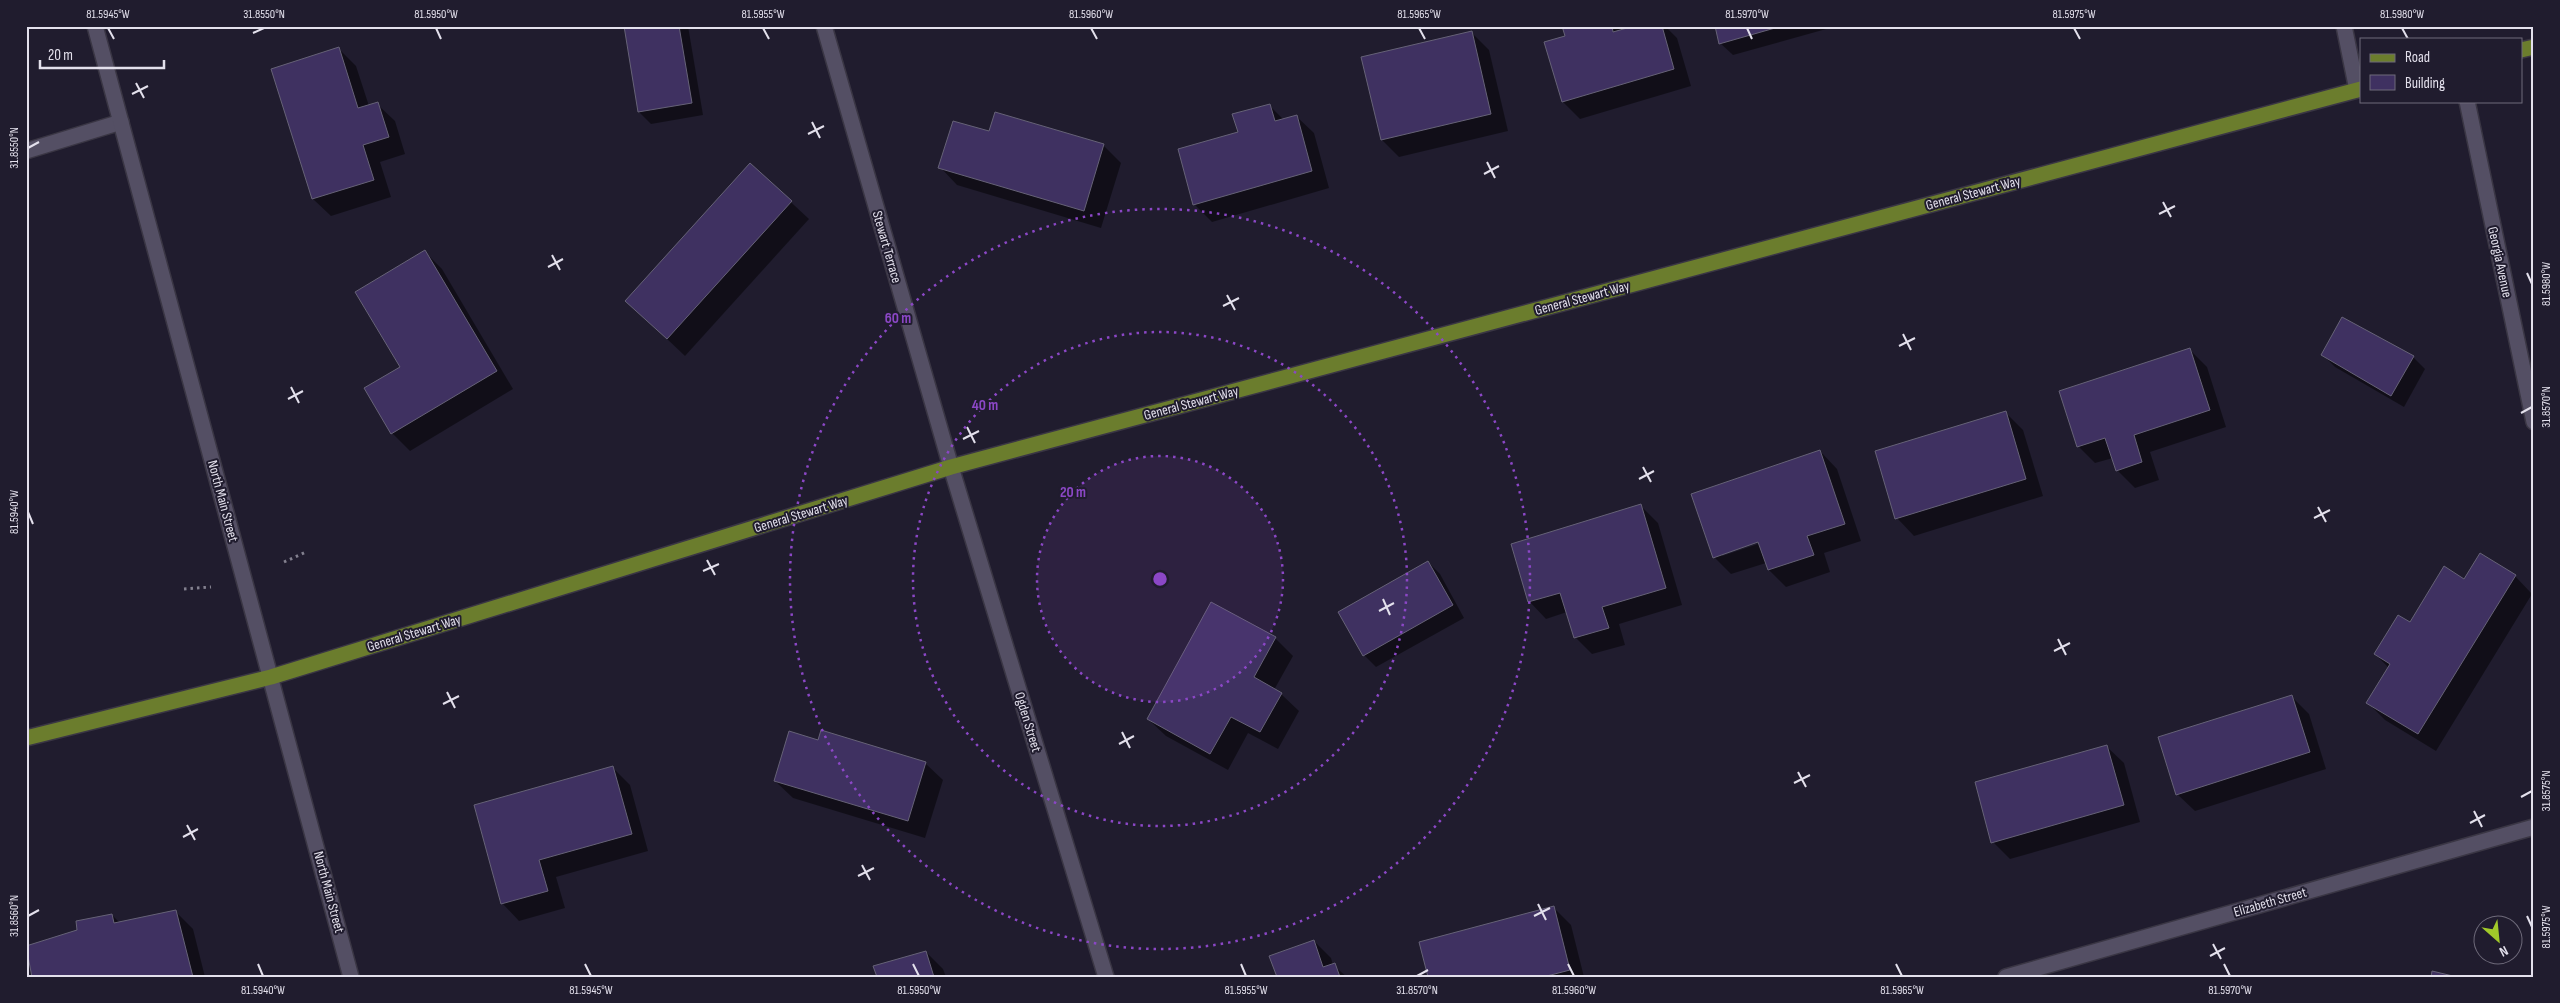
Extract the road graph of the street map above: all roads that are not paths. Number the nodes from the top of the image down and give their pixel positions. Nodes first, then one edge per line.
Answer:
1 (95, 26) edge
2 (824, 26) edge
3 (2344, 26) edge
4 (2359, 89) edge
5 (2467, 102) edge
6 (121, 122) junction
7 (26, 151) edge
8 (2534, 422) edge
9 (951, 468) junction
10 (271, 677) junction
11 (26, 738) edge
12 (2534, 827) edge
13 (352, 977) edge
14 (1106, 977) edge
15 (2006, 977) edge

1 - 6 street, North Main Street
2 - 9 street, Stewart Terrace
3 - 4 street
4 - 9 main road, General Stewart Way
5 - 8 street, Georgia Avenue
6 - 7 street
6 - 10 street, North Main Street
9 - 10 main road, General Stewart Way
9 - 14 street, Ogden Street
10 - 11 main road, General Stewart Way
10 - 13 street, North Main Street
12 - 15 street, Elizabeth Street

